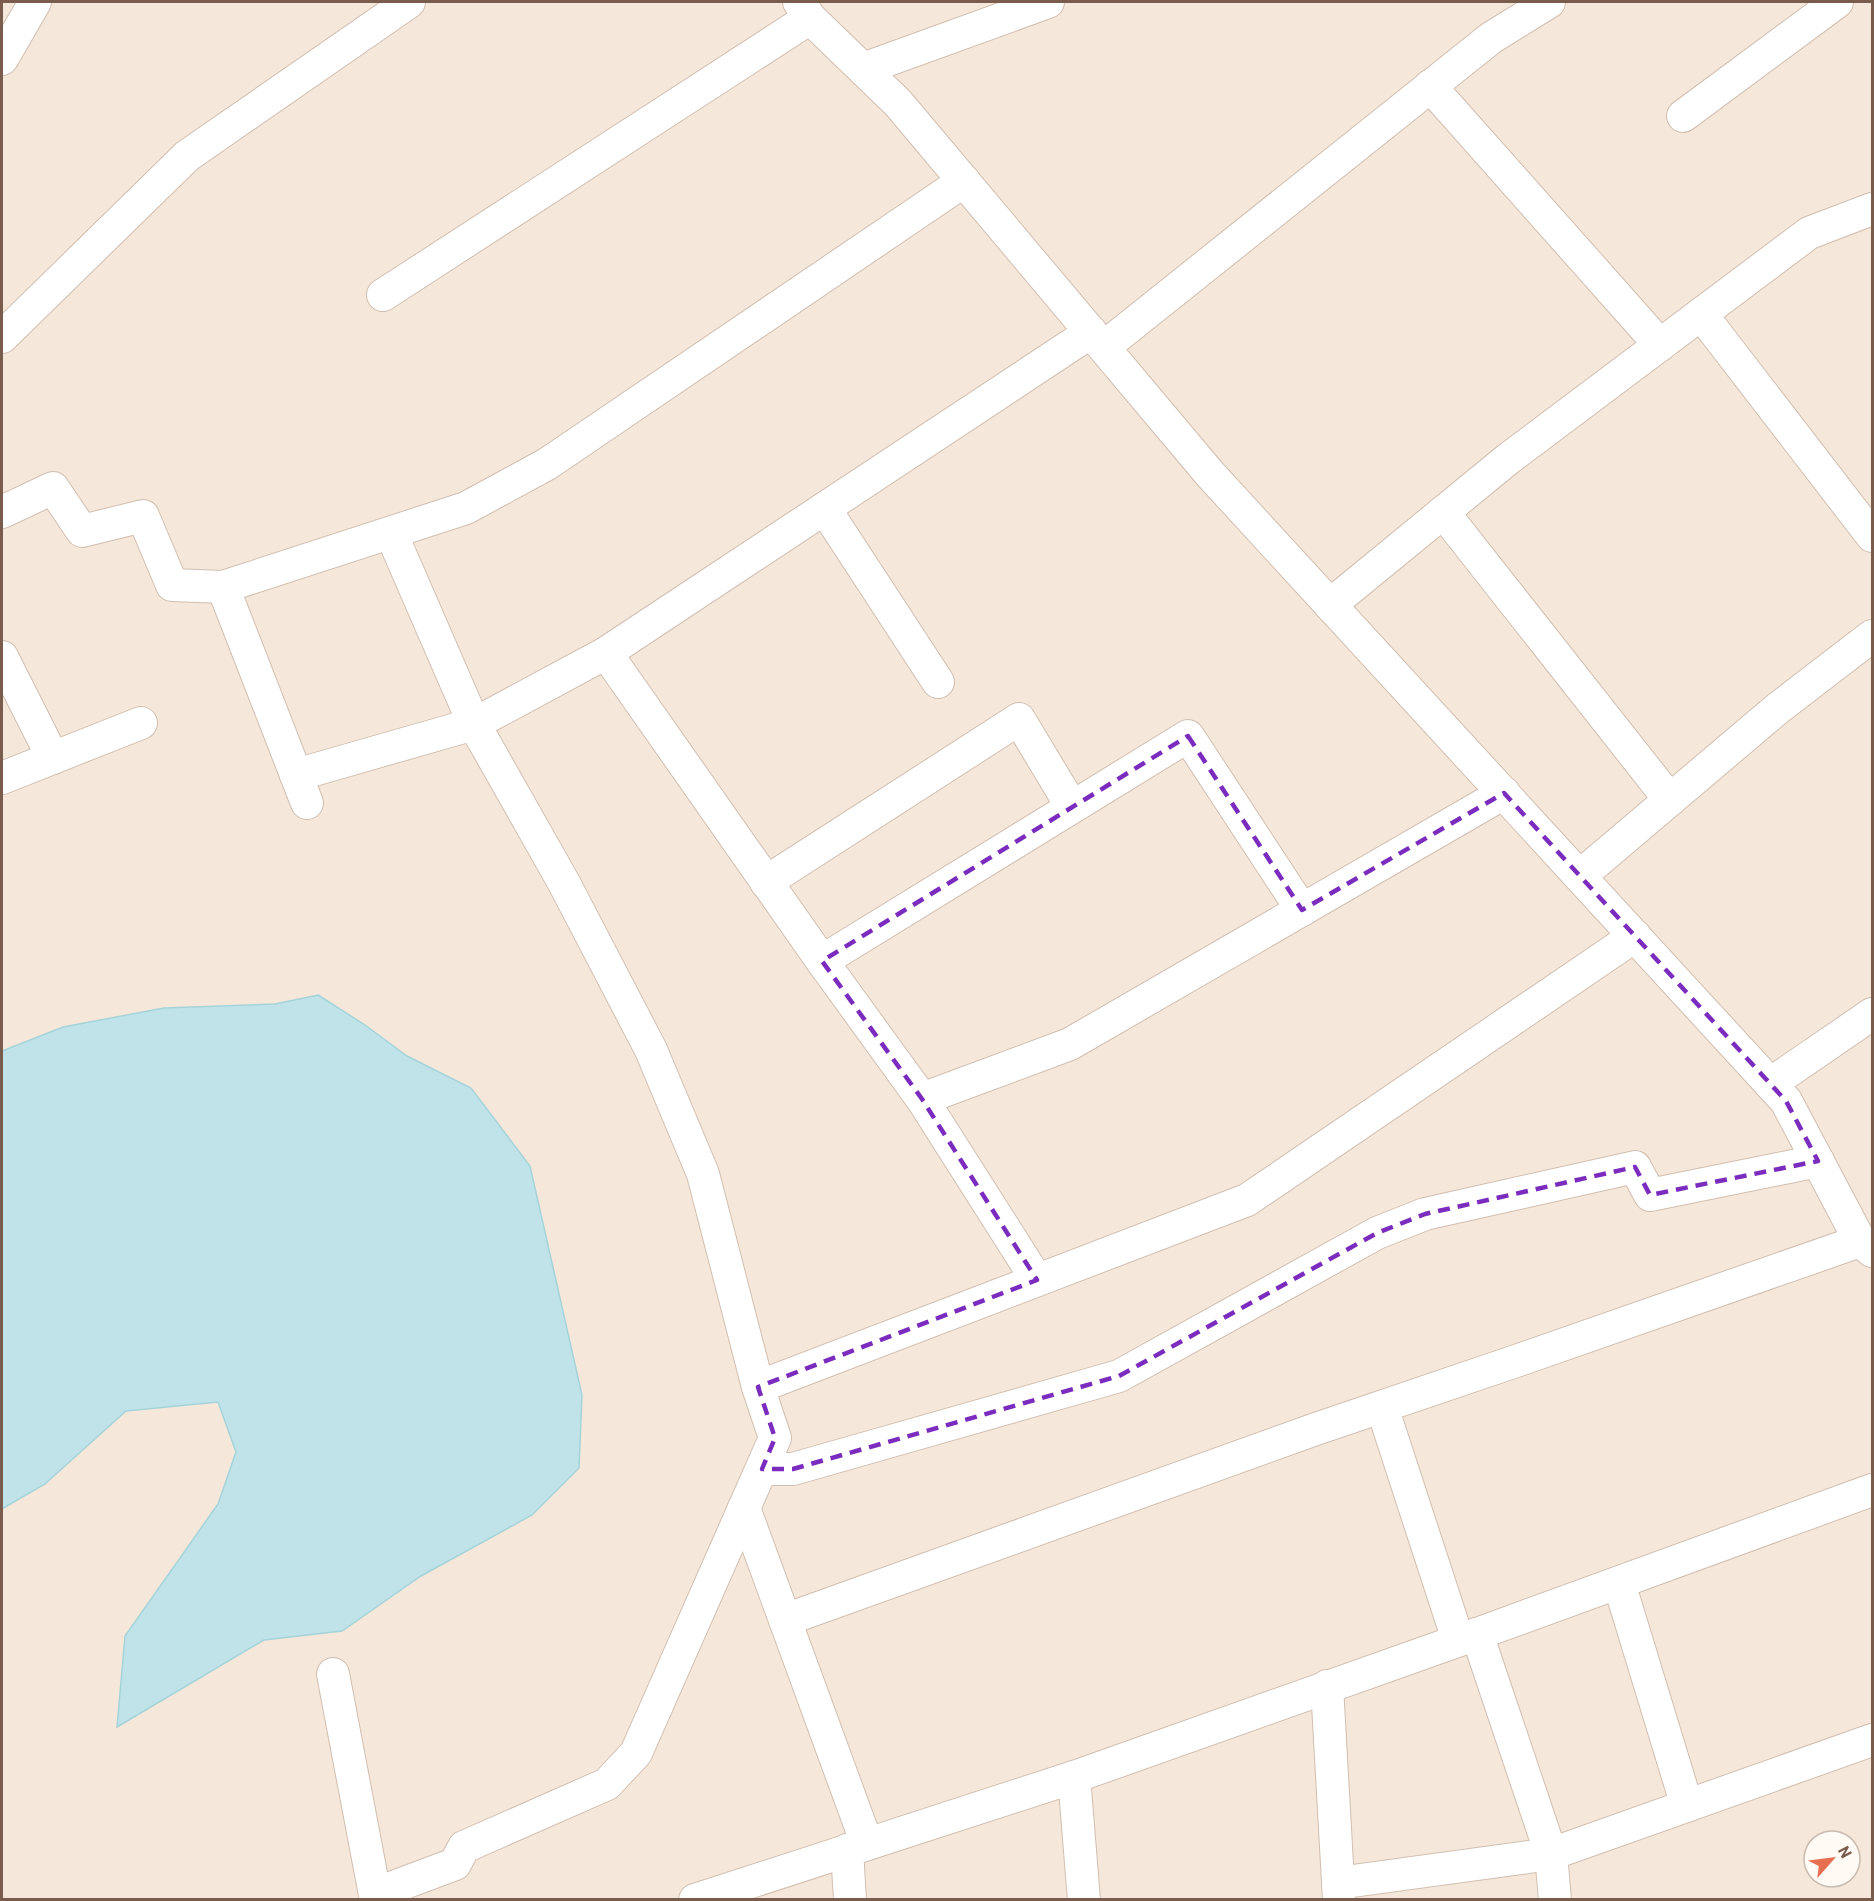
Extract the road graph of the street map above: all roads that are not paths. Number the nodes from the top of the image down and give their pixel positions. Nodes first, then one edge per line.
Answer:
1 (35, 2) edge
2 (409, 2) edge
3 (1048, 2) edge
4 (1549, 2) edge
5 (1837, 2) edge
6 (804, 10) edge
7 (2, 59) edge
8 (863, 69) junction
9 (1430, 86) junction
10 (1683, 116) dead end
11 (964, 181) junction
12 (1872, 209) edge
13 (383, 295) dead end
14 (1701, 314) junction
15 (2, 337) edge
16 (1098, 340) junction
17 (1660, 345) junction
18 (825, 509) junction
19 (2, 512) edge
20 (1443, 512) junction
21 (391, 533) junction
22 (1872, 536) edge
23 (223, 587) junction
24 (1330, 605) junction
25 (1872, 636) edge
26 (606, 653) junction
27 (2, 657) edge
28 (938, 682) dead end
29 (141, 723) dead end
30 (474, 724) junction
31 (53, 758) junction
32 (296, 775) junction
33 (2, 778) edge
34 (1504, 794) junction
35 (1670, 800) junction
36 (307, 803) dead end
37 (1072, 807) junction
38 (1580, 876) junction
39 (766, 882) junction
40 (1302, 910) junction
41 (1635, 936) junction
42 (822, 961) junction
43 (1872, 1014) edge
44 (1770, 1084) junction
45 (922, 1099) junction
46 (1818, 1161) junction
47 (1866, 1246) edge
48 (1037, 1280) junction
49 (758, 1387) junction
50 (1382, 1407) junction
51 (762, 1469) junction
52 (1872, 1490) edge
53 (744, 1508) junction
54 (1619, 1582) junction
55 (785, 1620) junction
56 (1468, 1637) junction
57 (333, 1674) dead end
58 (1327, 1686) junction
59 (1872, 1740) edge
60 (1074, 1777) junction
61 (1687, 1806) junction
62 (857, 1847) junction
63 (1551, 1854) junction
64 (1338, 1891) edge
65 (376, 1897) edge
66 (695, 1899) edge
67 (850, 1899) edge
68 (1084, 1899) edge
69 (1555, 1899) edge

1 - 7 street
2 - 15 street
3 - 8 street
4 - 9 street
5 - 10 street
6 - 8 street
6 - 13 street
8 - 11 street
9 - 16 street
9 - 17 street
11 - 16 street
11 - 21 street
12 - 14 street
14 - 17 street
14 - 22 street
16 - 18 street
16 - 24 street
17 - 20 street
18 - 26 street
18 - 28 street
19 - 23 street
20 - 24 street
20 - 35 street
21 - 23 street
21 - 30 street
23 - 32 street
24 - 34 street
25 - 35 street
26 - 30 street
26 - 39 street
27 - 31 street
29 - 31 street
30 - 32 street
30 - 49 street
31 - 33 street
32 - 36 street
34 - 38 street
34 - 40 street
35 - 38 street
37 - 39 street
37 - 40 street
37 - 42 street
38 - 41 street
39 - 42 street
40 - 45 street
41 - 44 street
41 - 48 street
42 - 45 street
43 - 44 street
44 - 46 street
45 - 48 street
46 - 47 street
46 - 51 street
47 - 50 street
48 - 49 street
49 - 51 street
50 - 55 street
50 - 56 street
51 - 53 street
52 - 54 street
53 - 55 street
53 - 65 street
54 - 56 street
54 - 61 street
55 - 62 street
56 - 58 street
56 - 63 street
57 - 65 street
58 - 60 street
58 - 64 street
59 - 61 street
60 - 62 street
60 - 68 street
61 - 63 street
62 - 66 street
62 - 67 street
63 - 64 street
63 - 69 street

